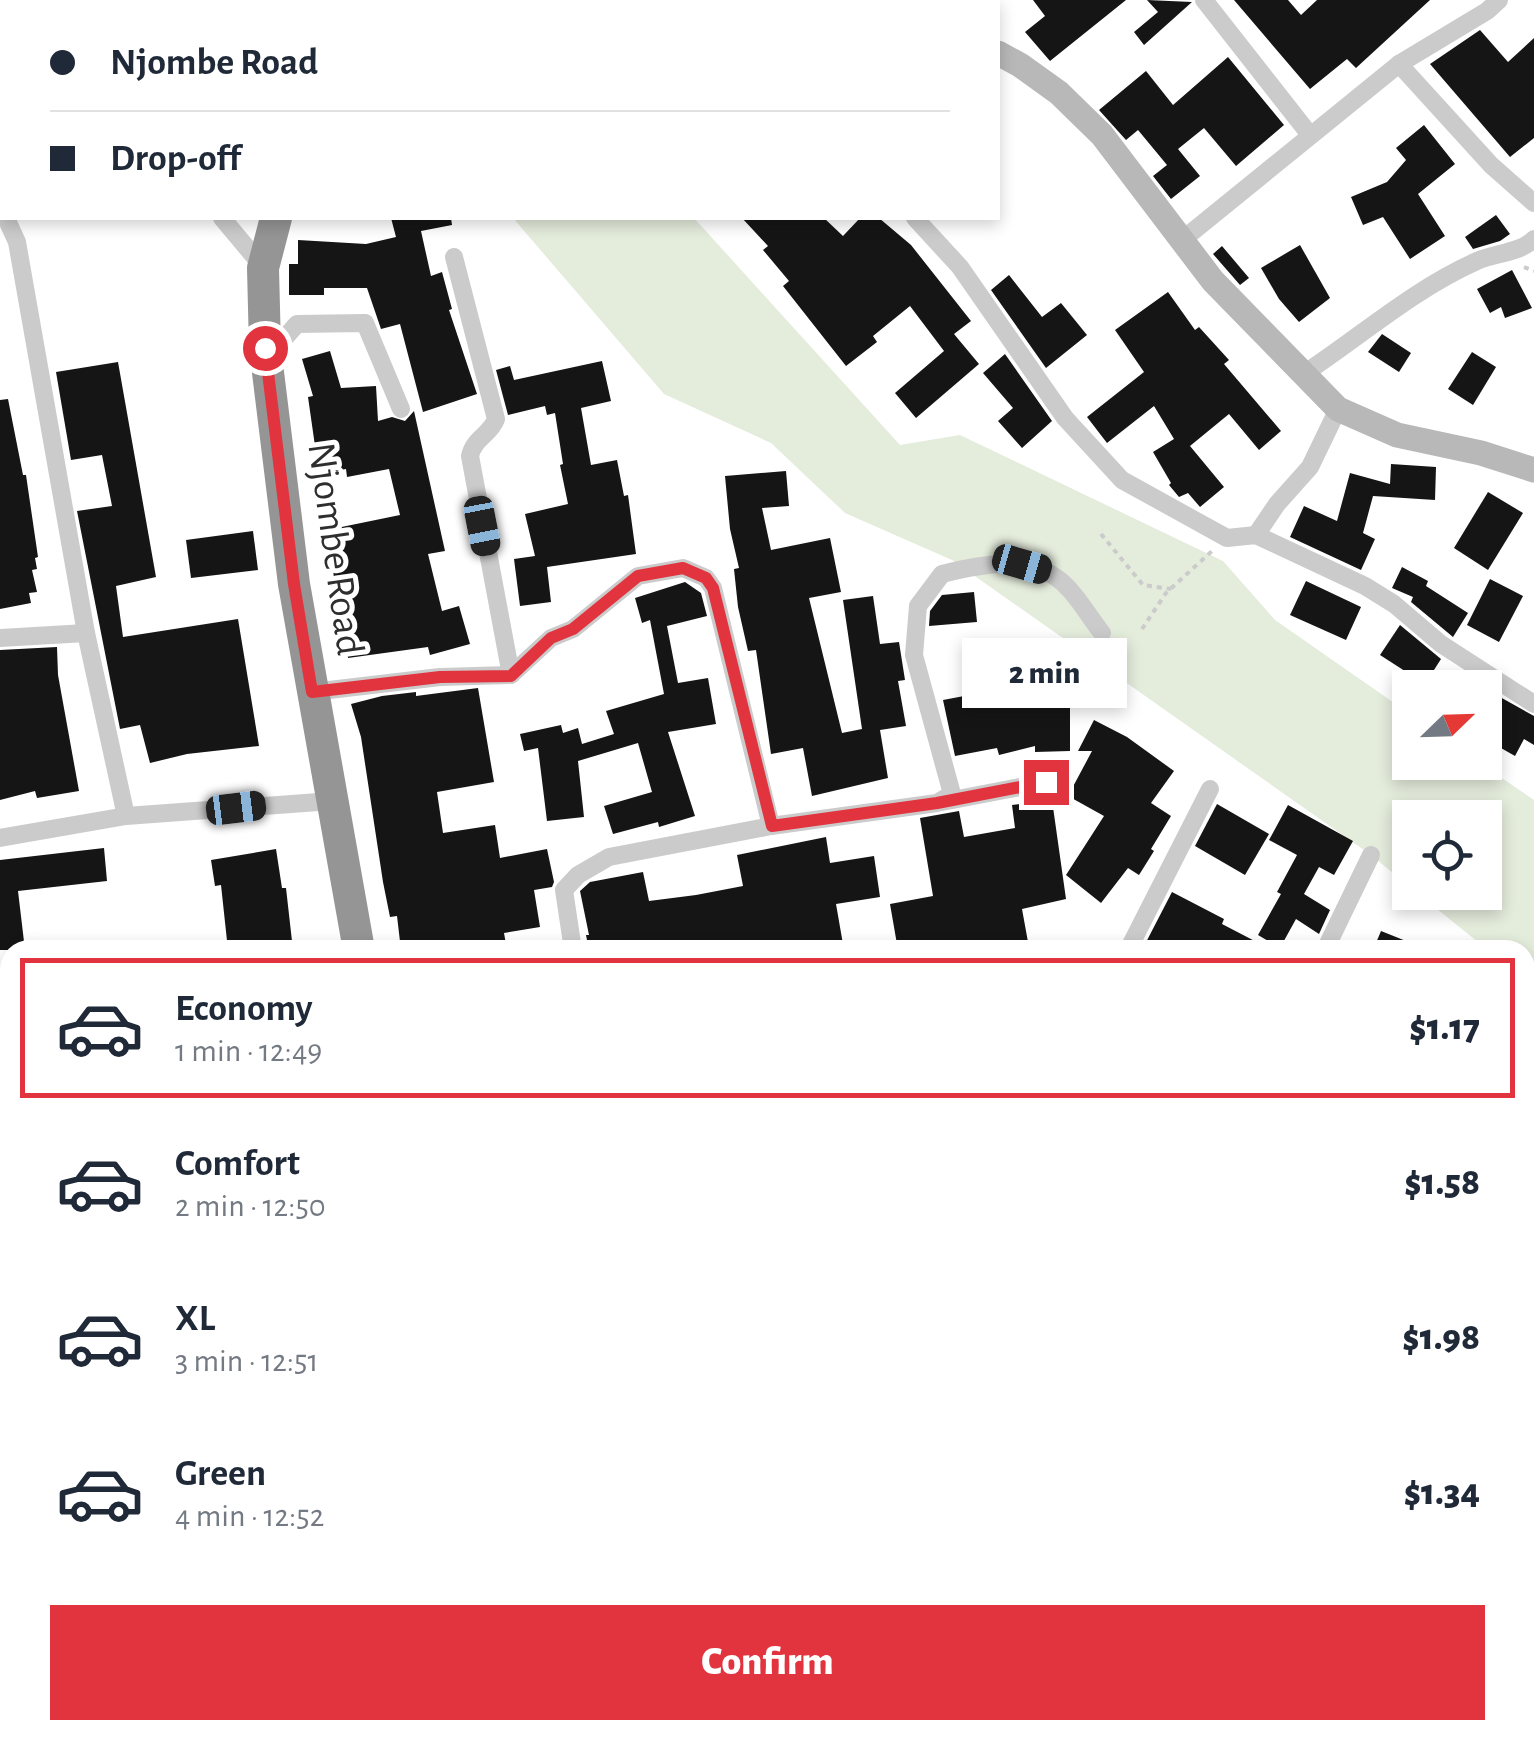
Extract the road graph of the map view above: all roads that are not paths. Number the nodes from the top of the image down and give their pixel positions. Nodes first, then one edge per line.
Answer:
1 (1204, 0) edge
2 (1499, 0) edge
3 (1000, 54) edge
4 (1399, 64) junction
5 (1310, 135) junction
6 (1534, 204) edge
7 (6, 220) edge
8 (224, 220) edge
9 (275, 220) edge
10 (917, 220) edge
11 (1534, 238) edge
12 (1182, 241) junction
13 (454, 257) dead end
14 (263, 268) junction
15 (266, 358) junction
16 (1304, 374) junction
17 (402, 409) dead end
18 (1338, 409) junction
19 (1534, 470) edge
20 (1256, 535) junction
21 (86, 633) junction
22 (1102, 633) dead end
23 (0, 638) edge
24 (511, 676) junction
25 (312, 692) junction
26 (1534, 704) edge
27 (1046, 782) dead end
28 (1210, 789) dead end
29 (332, 801) junction
30 (937, 803) junction
31 (126, 816) junction
32 (772, 826) junction
33 (0, 838) edge
34 (1371, 855) dead end
35 (357, 940) edge
36 (572, 940) edge
37 (1133, 940) edge
38 (1330, 940) edge

1 - 5 street
2 - 4 street
3 - 12 street
4 - 5 street
4 - 6 street
5 - 12 street
7 - 21 street
8 - 14 street
9 - 14 highway, Njombe Road
10 - 20 street
11 - 16 street
12 - 16 street
13 - 24 street
14 - 15 highway, Njombe Road
15 - 17 street
15 - 25 highway, Njombe Road
16 - 18 street
18 - 19 street
18 - 20 street
20 - 26 street
21 - 23 street
21 - 31 street
22 - 30 street
24 - 25 street
24 - 32 street
25 - 29 highway, Njombe Road
27 - 30 street
28 - 37 street
29 - 31 street
29 - 35 highway, Njombe Road
30 - 32 street
31 - 33 street
32 - 36 street
34 - 38 street

